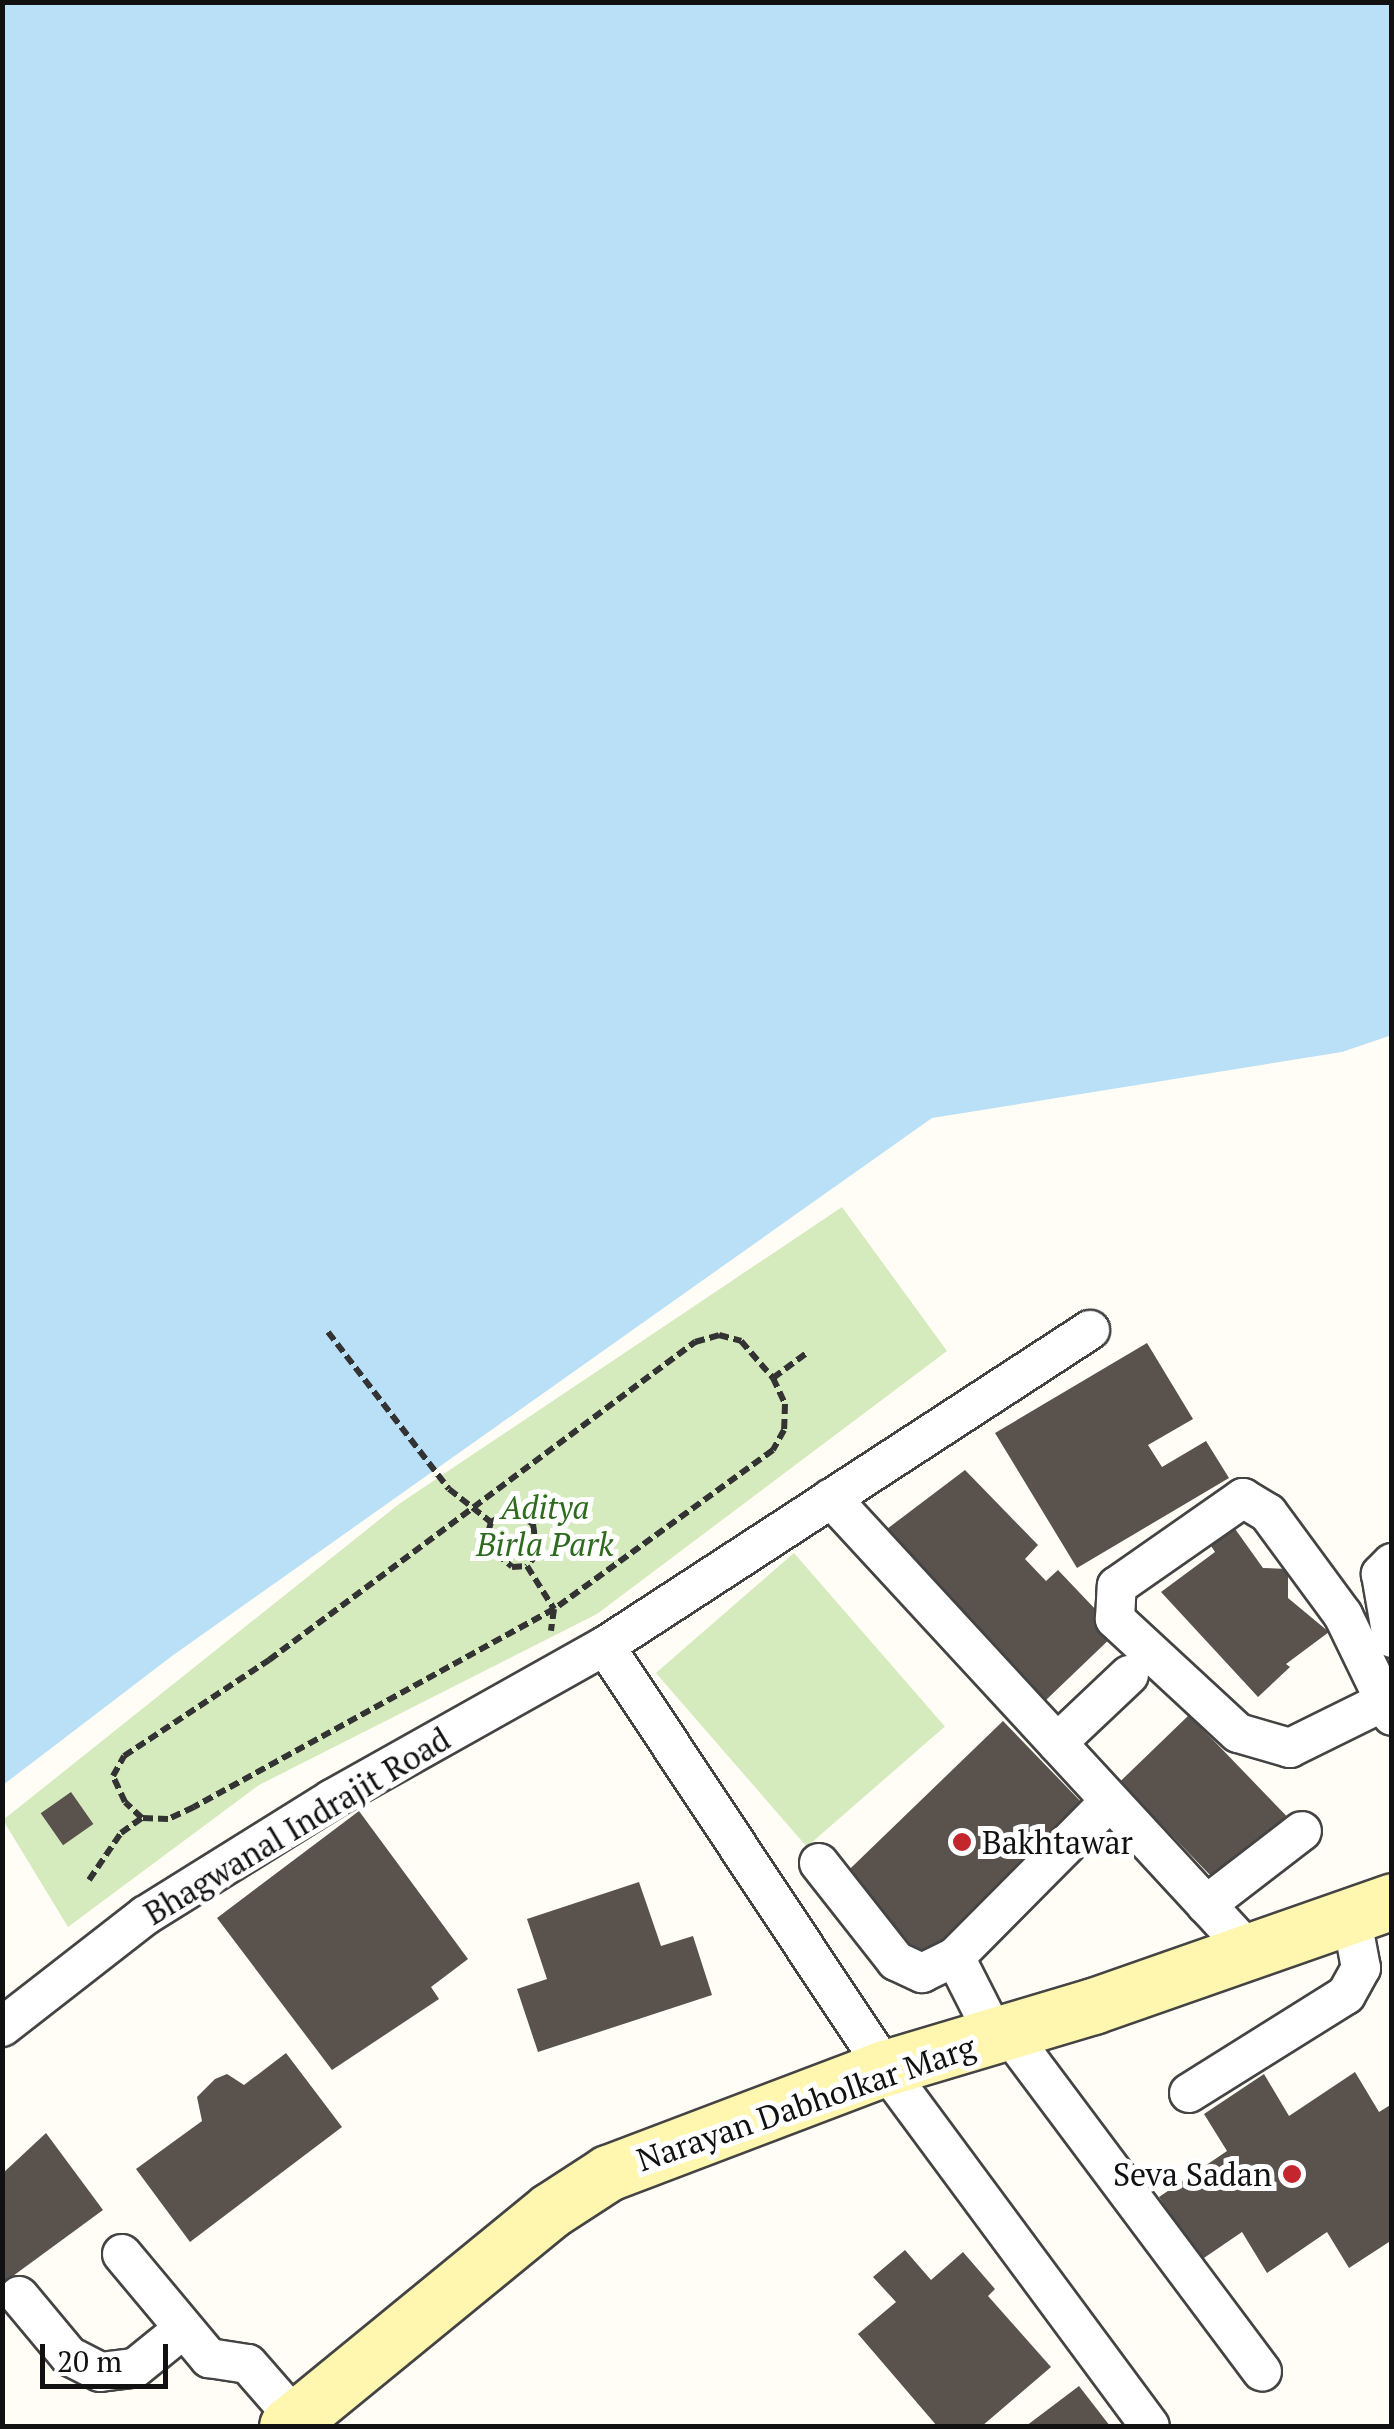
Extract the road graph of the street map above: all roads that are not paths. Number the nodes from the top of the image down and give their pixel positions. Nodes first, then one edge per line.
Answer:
1 (1090, 1330) dead end
2 (831, 1498) junction
3 (1392, 1563) edge
4 (1392, 1638) edge
5 (605, 1646) junction
6 (1128, 1675) dead end
7 (1388, 1709) edge
8 (1057, 1743) junction
9 (1110, 1800) junction
10 (1302, 1831) dead end
11 (819, 1863) dead end
12 (1206, 1904) junction
13 (1371, 1908) edge
14 (1249, 1951) junction
15 (956, 1957) junction
16 (2, 2027) edge
17 (1001, 2034) junction
18 (885, 2068) junction
19 (1189, 2093) dead end
20 (122, 2254) dead end
21 (19, 2296) dead end
22 (183, 2329) junction
23 (1262, 2372) dead end
24 (292, 2423) edge
25 (1150, 2426) edge

1 - 2 street, Bhagwanal Indrajit Road
2 - 5 street, Bhagwanal Indrajit Road
2 - 8 street
3 - 4 street
5 - 16 street, Bhagwanal Indrajit Road
5 - 18 street
6 - 8 street
7 - 7 street
8 - 9 street
9 - 12 street
9 - 15 street
10 - 12 street
11 - 15 street
12 - 14 street
13 - 14 street, Narayan Dabholkar Marg
13 - 19 street
14 - 17 street, Narayan Dabholkar Marg
15 - 17 street
17 - 18 street, Narayan Dabholkar Marg
17 - 23 street
18 - 24 street, Narayan Dabholkar Marg
18 - 25 street
20 - 22 street
21 - 22 street
22 - 24 street

